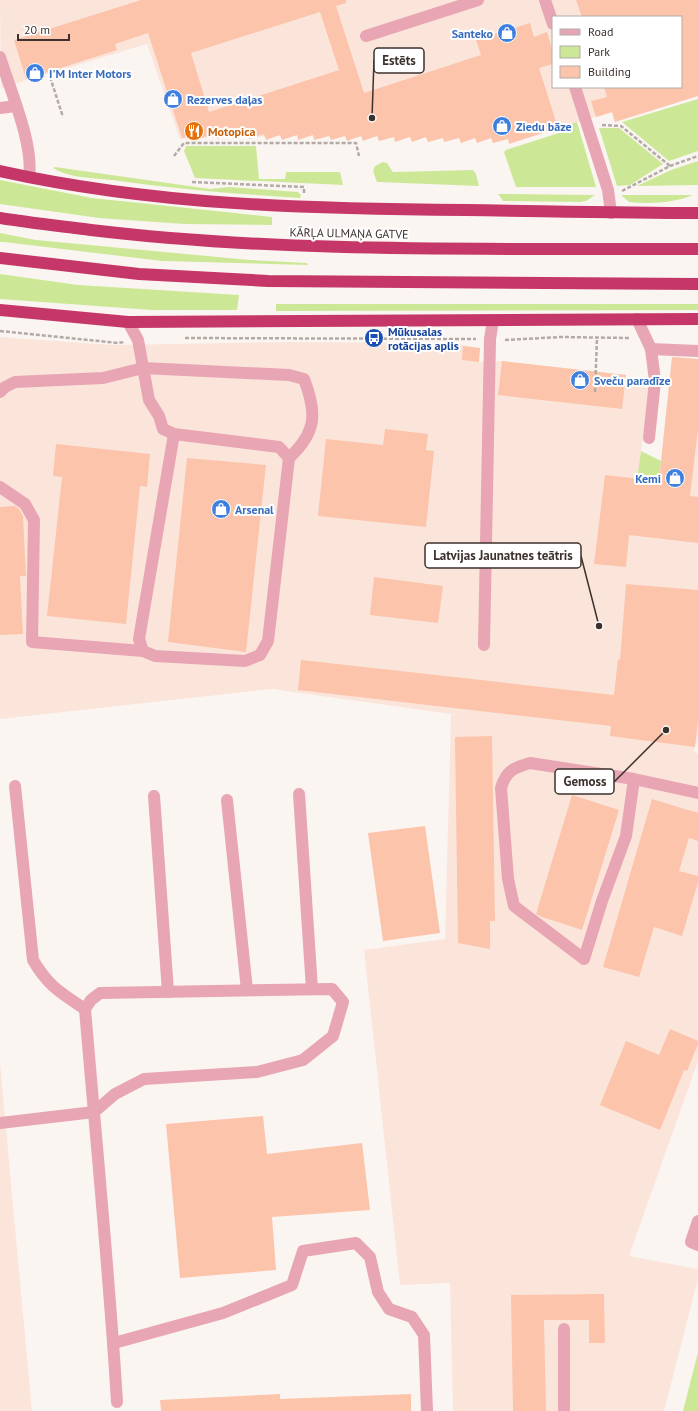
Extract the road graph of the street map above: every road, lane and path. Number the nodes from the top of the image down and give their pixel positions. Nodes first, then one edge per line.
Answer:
1 (478, 0) edge
2 (545, 0) edge
3 (552, 21) edge
4 (366, 36) dead end
5 (0, 57) edge
6 (50, 77) dead end
7 (575, 88) edge
8 (16, 106) junction
9 (0, 108) edge
10 (63, 117) dead end
11 (588, 124) junction
12 (174, 156) dead end
13 (359, 156) dead end
14 (698, 156) edge
15 (670, 166) junction
16 (0, 171) edge
17 (29, 177) junction
18 (192, 182) dead end
19 (304, 187) dead end
20 (622, 191) dead end
21 (611, 213) junction
22 (698, 214) edge
23 (0, 218) edge
24 (698, 249) edge
25 (0, 258) edge
26 (698, 284) edge
27 (0, 310) edge
28 (637, 319) junction
29 (698, 319) edge
30 (493, 320) junction
31 (128, 322) junction
32 (597, 337) junction
33 (645, 338) junction
34 (245, 339) dead end
35 (490, 339) junction
36 (651, 349) junction
37 (698, 350) edge
38 (143, 368) junction
39 (0, 392) edge
40 (595, 392) dead end
41 (174, 434) junction
42 (649, 438) dead end
43 (289, 458) junction
44 (0, 487) edge
45 (484, 646) dead end
46 (144, 651) junction
47 (634, 779) junction
48 (15, 786) dead end
49 (698, 793) edge
50 (299, 794) dead end
51 (154, 796) dead end
52 (227, 800) dead end
53 (312, 989) junction
54 (247, 990) junction
55 (168, 992) junction
56 (85, 1009) junction
57 (94, 1112) junction
58 (0, 1123) edge
59 (698, 1221) edge
60 (698, 1245) edge
61 (564, 1330) dead end
62 (114, 1343) junction
63 (117, 1402) dead end
64 (427, 1411) edge
65 (564, 1411) edge

1 - 4 lane
2 - 3 lane
5 - 8 lane
6 - 10 path
7 - 11 lane
8 - 9 lane
8 - 17 lane
11 - 15 path
11 - 21 lane
12 - 13 path
14 - 15 path
15 - 20 path
16 - 17 highway
17 - 21 highway
18 - 19 path
21 - 22 highway
23 - 24 highway, KĀRĻA ULMAŅA GATVE
25 - 26 highway
27 - 31 highway
28 - 29 highway
28 - 30 highway
28 - 33 lane
30 - 31 highway
30 - 35 lane
31 - 38 lane
32 - 33 path
32 - 35 path
32 - 40 path
33 - 36 lane
34 - 35 path
35 - 45 lane
36 - 37 lane
36 - 42 lane
38 - 39 lane
38 - 41 lane
38 - 43 lane
41 - 43 lane
41 - 46 lane
43 - 46 lane
44 - 46 lane
47 - 47 lane
47 - 49 lane
48 - 56 lane
50 - 53 lane
51 - 55 lane
52 - 54 lane
53 - 54 lane
53 - 57 lane
54 - 55 lane
55 - 56 lane
56 - 57 lane
57 - 58 lane
57 - 62 lane
59 - 60 lane
61 - 65 lane
62 - 63 lane
62 - 64 lane

